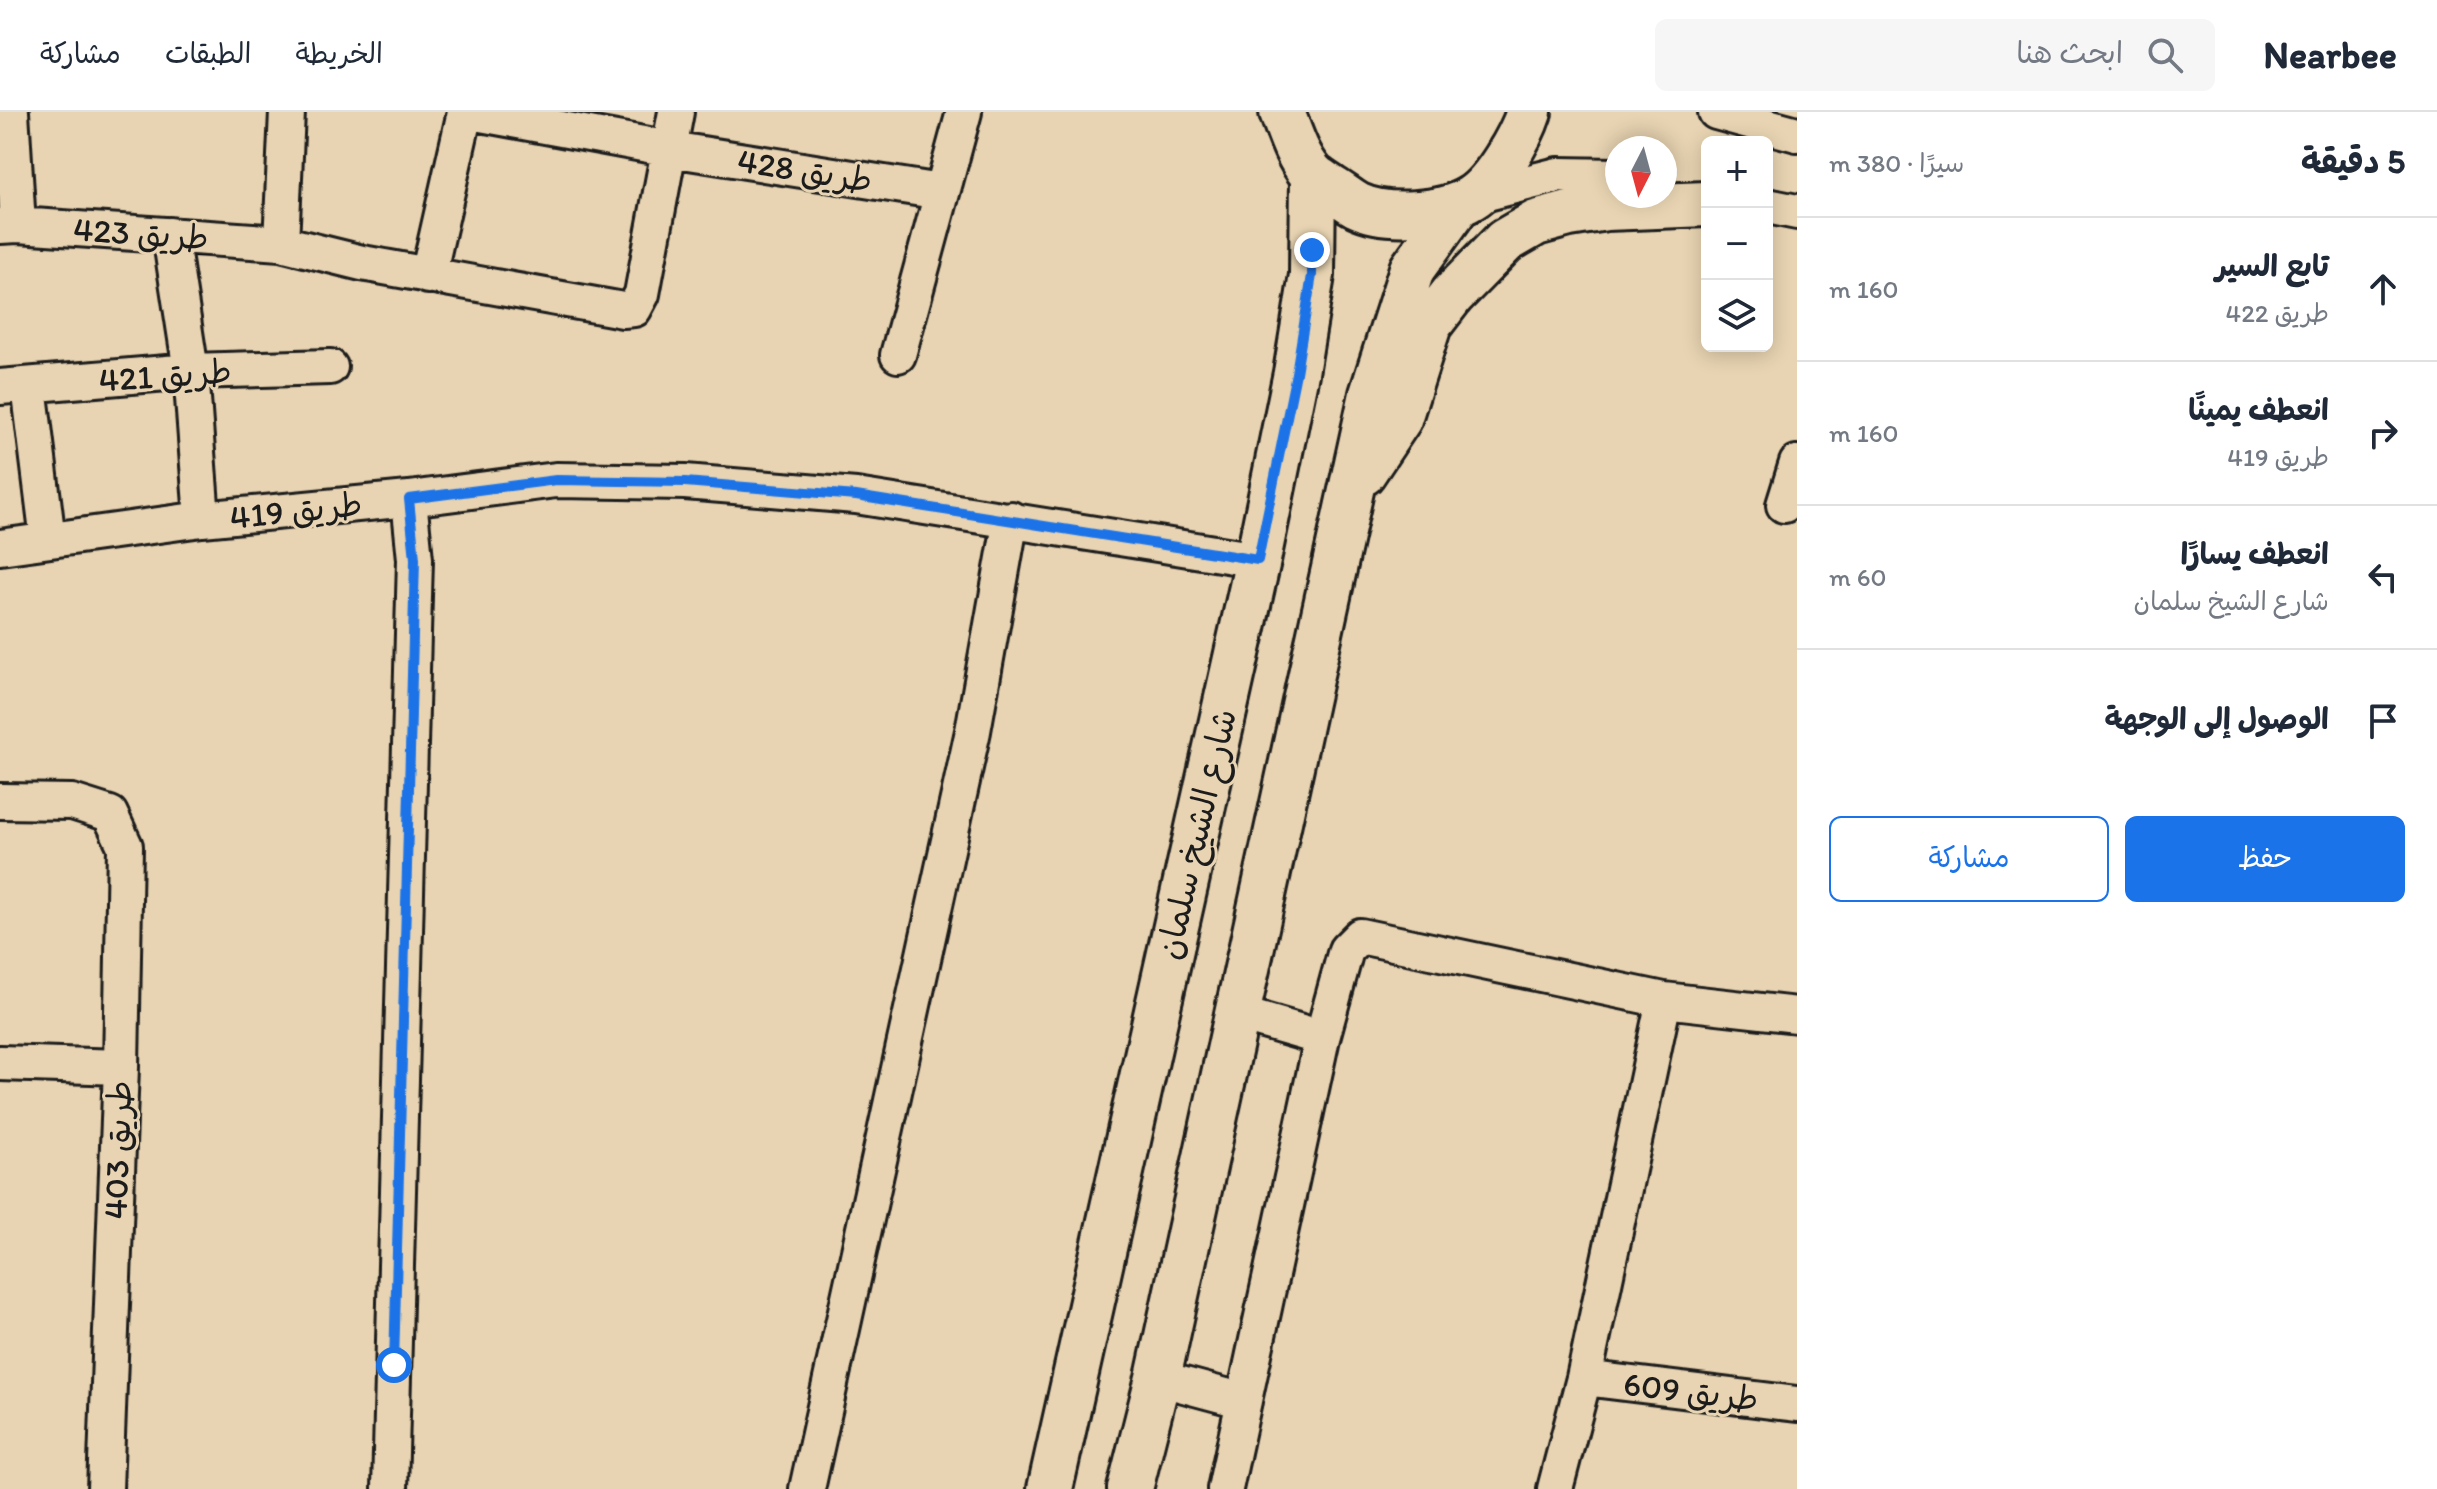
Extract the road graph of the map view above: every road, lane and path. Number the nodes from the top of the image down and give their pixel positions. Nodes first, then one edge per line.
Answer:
1 (11, 112) edge
2 (287, 112) edge
3 (467, 112) edge
4 (676, 112) edge
5 (964, 112) edge
6 (1282, 112) edge
7 (1529, 112) edge
8 (1716, 112) edge
9 (1797, 134) edge
10 (670, 149) junction
11 (1313, 175) junction
12 (1605, 176) edge
13 (1677, 187) edge
14 (941, 192) junction
15 (1701, 193) edge
16 (1466, 201) junction
17 (1701, 204) edge
18 (1773, 207) edge
19 (1797, 212) edge
20 (9, 226) edge
21 (170, 235) junction
22 (281, 243) junction
23 (428, 276) junction
24 (898, 355) dead end
25 (330, 367) dead end
26 (191, 371) junction
27 (15, 386) edge
28 (1797, 463) edge
29 (1348, 495) junction
30 (409, 499) junction
31 (1784, 505) dead end
32 (202, 519) junction
33 (1011, 519) junction
34 (48, 540) junction
35 (0, 547) edge
36 (1258, 560) junction
37 (0, 801) edge
38 (1664, 1000) junction
39 (1236, 1013) junction
40 (1797, 1015) edge
41 (1322, 1038) junction
42 (0, 1063) edge
43 (121, 1067) junction
44 (1158, 1378) junction
45 (1584, 1378) junction
46 (1244, 1401) junction
47 (1797, 1404) edge
48 (105, 1489) edge
49 (390, 1489) edge
50 (807, 1489) edge
51 (1050, 1489) edge
52 (1130, 1489) edge
53 (1225, 1489) edge
54 (1555, 1489) edge

1 - 20 street
2 - 22 street
3 - 10 street, طريق 428
3 - 23 street
4 - 10 street
5 - 14 street
6 - 11 main road
7 - 16 main road
8 - 9 street
10 - 14 street, طريق 428
10 - 23 street, طريق 423
11 - 16 main road
11 - 36 main road, شارع الشيخ سلمان
12 - 16 street
13 - 15 street
14 - 24 street
16 - 29 main road
17 - 29 main road
18 - 19 street
20 - 21 street, طريق 423
21 - 22 street, طريق 423
21 - 26 street
22 - 23 street, طريق 423
25 - 26 street, طريق 421
26 - 27 street, طريق 421
26 - 32 street
27 - 34 street
28 - 31 street
29 - 39 main road
30 - 32 street, طريق 419
30 - 33 street, طريق 419
30 - 49 street
32 - 34 street, طريق 419
33 - 36 street, طريق 419
33 - 50 street
34 - 35 street, طريق 419
36 - 51 main road, شارع الشيخ سلمان
37 - 43 street, طريق 403
38 - 40 street
38 - 41 street
38 - 45 street
39 - 41 street
39 - 44 main road
41 - 46 street
42 - 43 street
43 - 48 street, طريق 403
44 - 46 street
44 - 52 main road
45 - 47 street, طريق 609
45 - 54 street
46 - 53 street

